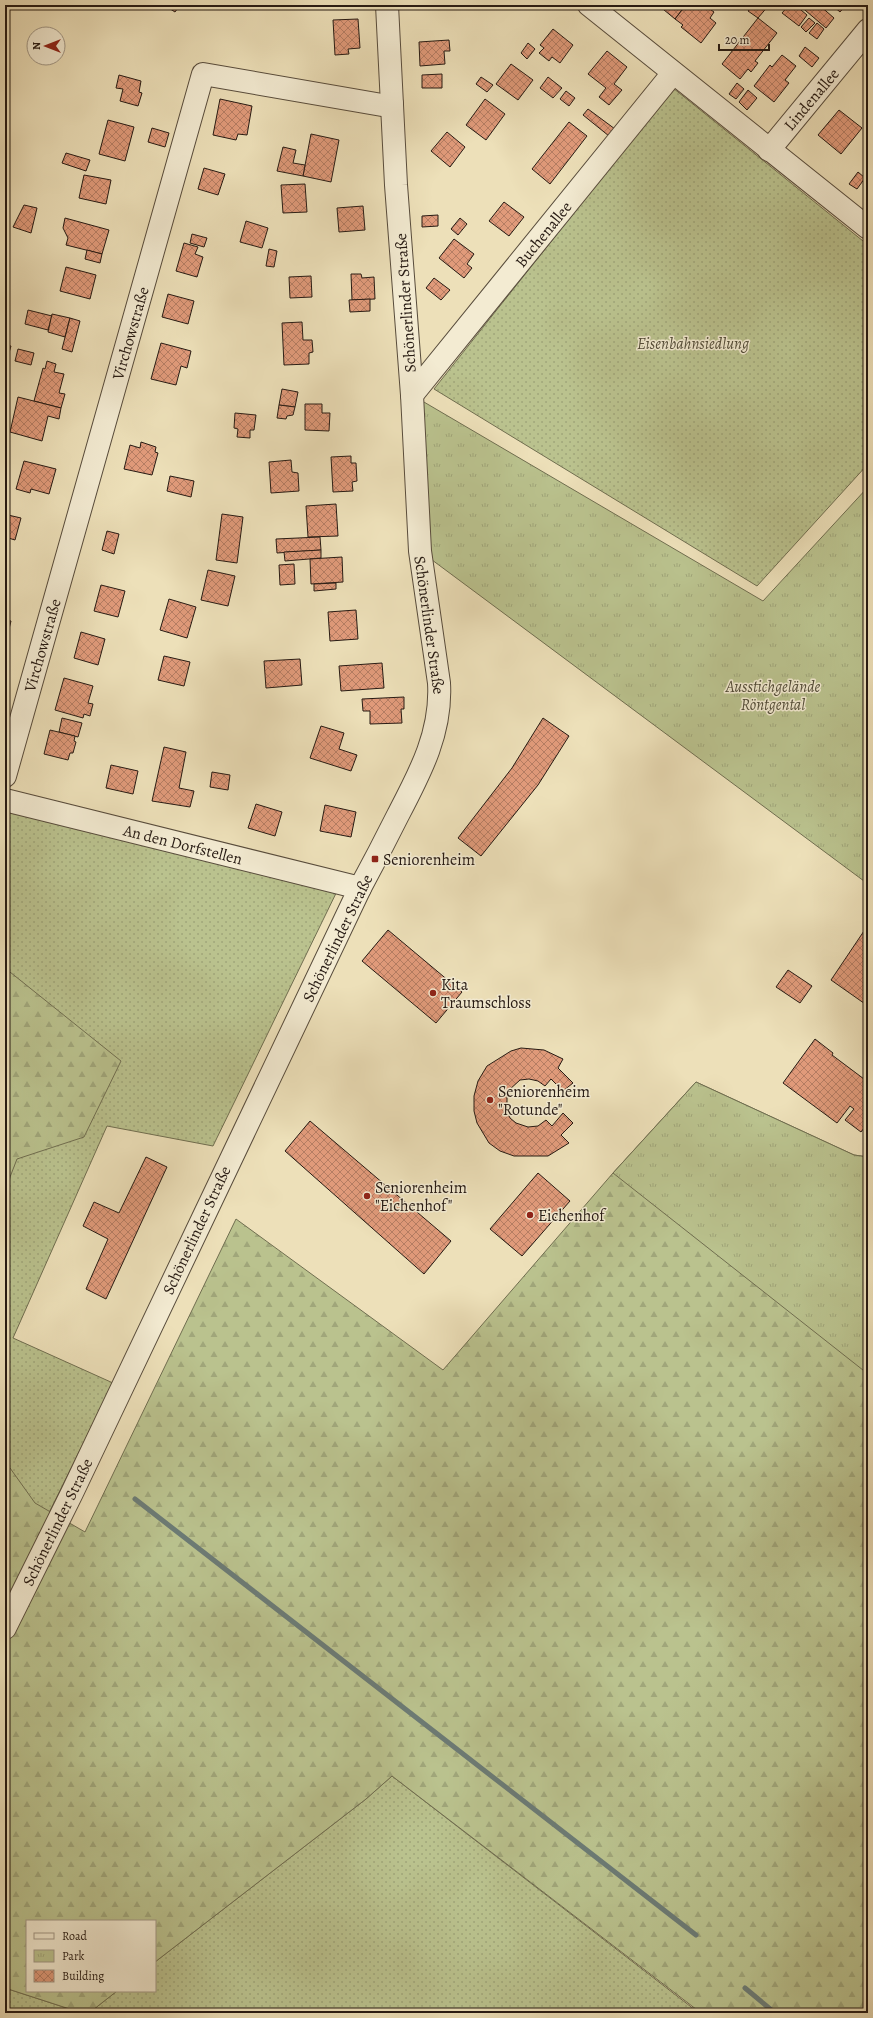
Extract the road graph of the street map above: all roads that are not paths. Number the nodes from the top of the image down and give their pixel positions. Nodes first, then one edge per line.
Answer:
1 (387, 5) edge
2 (589, 5) edge
3 (868, 30) edge
4 (673, 73) junction
5 (392, 104) junction
6 (768, 150) junction
7 (868, 228) edge
8 (412, 395) junction
9 (5, 776) edge
10 (5, 800) edge
11 (360, 888) junction
12 (5, 1628) edge

1 - 5 street, Schönerlinder Straße
2 - 4 street
3 - 6 street, Lindenallee
4 - 6 street
4 - 8 street, Buchenallee
5 - 8 street, Schönerlinder Straße
5 - 9 street, Virchowstraße
6 - 7 street
8 - 11 street, Schönerlinder Straße
10 - 11 street, An den Dorfstellen
11 - 12 street, Schönerlinder Straße

